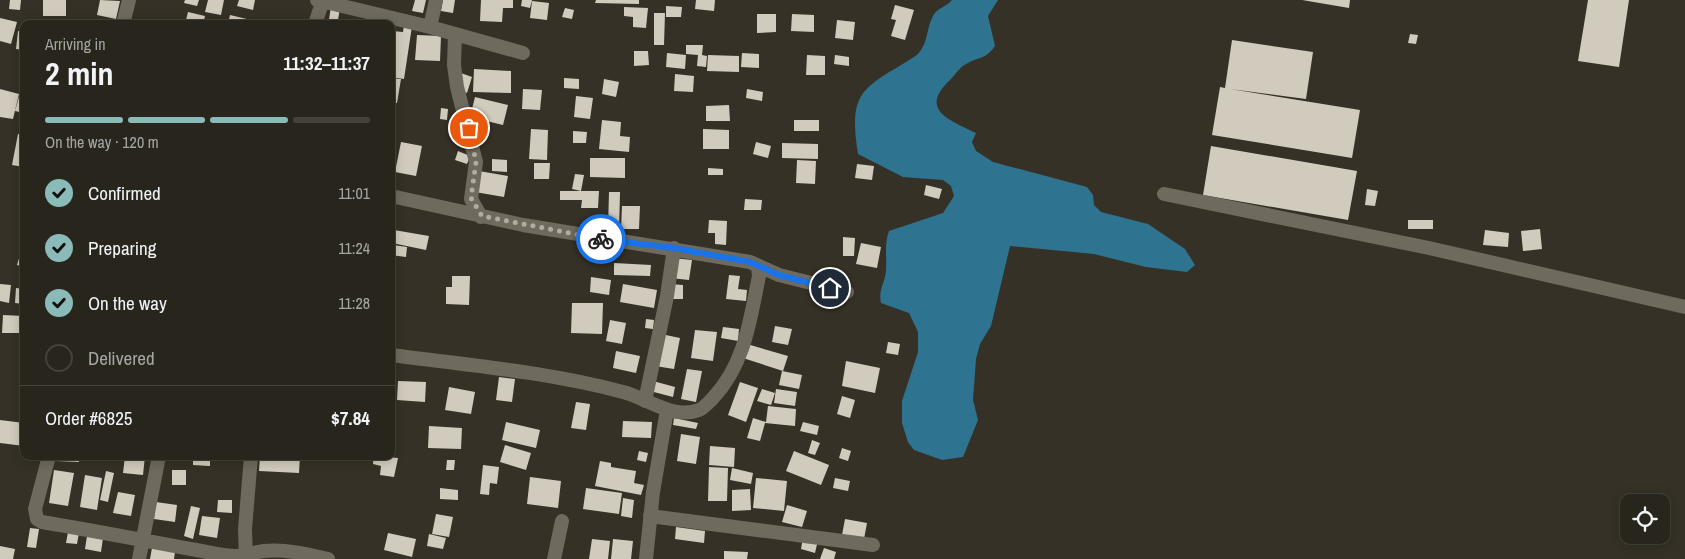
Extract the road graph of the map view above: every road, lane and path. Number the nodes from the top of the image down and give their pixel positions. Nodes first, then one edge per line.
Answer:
1 (129, 0) edge
2 (321, 0) edge
3 (436, 0) edge
4 (124, 20) edge
5 (316, 20) edge
6 (430, 27) junction
7 (455, 35) junction
8 (523, 53) dead end
9 (1164, 194) dead end
10 (395, 197) edge
11 (482, 216) junction
12 (674, 248) junction
13 (758, 267) junction
14 (848, 292) dead end
15 (1685, 307) edge
16 (395, 356) edge
17 (645, 401) junction
18 (667, 410) junction
19 (48, 460) edge
20 (158, 460) edge
21 (251, 460) edge
22 (650, 516) junction
23 (562, 521) dead end
24 (143, 539) junction
25 (873, 545) dead end
26 (246, 558) edge
27 (139, 559) edge
28 (328, 559) edge
29 (554, 559) edge
30 (646, 559) edge

1 - 4 street
2 - 5 street
2 - 6 street
3 - 6 street
6 - 7 street
7 - 8 street
7 - 11 street
9 - 15 street
10 - 11 street
11 - 12 street
12 - 13 street
12 - 17 street
13 - 14 street
13 - 18 street
16 - 17 street
17 - 18 street
18 - 22 street
19 - 24 street
20 - 24 street
21 - 26 street
22 - 25 street
22 - 30 street
23 - 29 street
24 - 26 street
24 - 27 street
26 - 28 street

